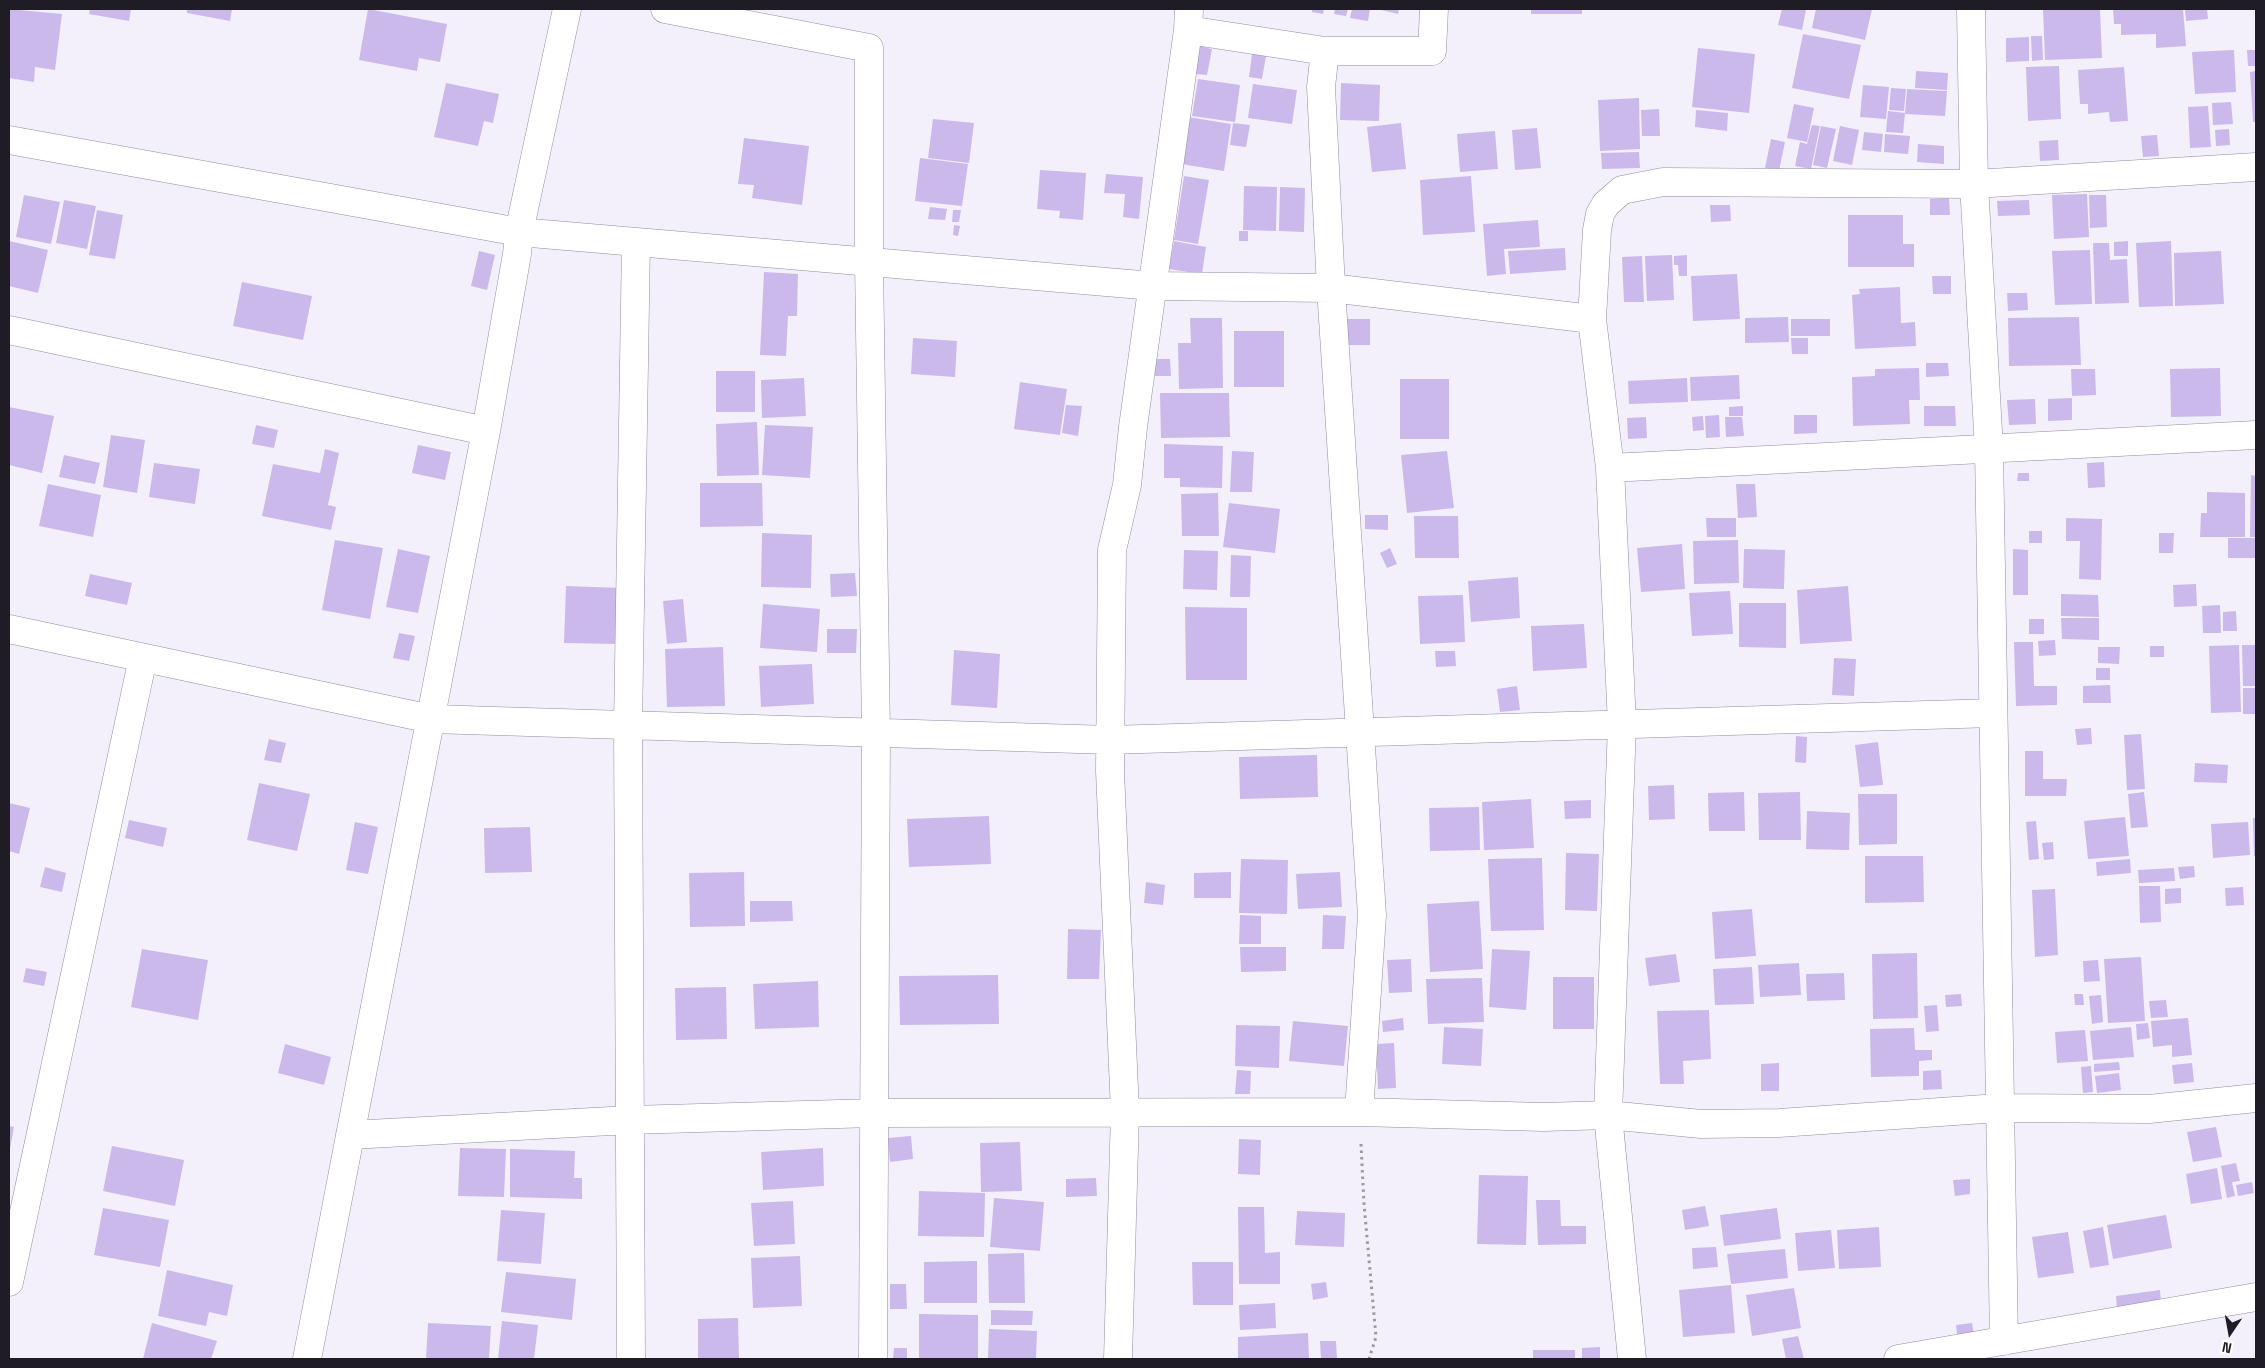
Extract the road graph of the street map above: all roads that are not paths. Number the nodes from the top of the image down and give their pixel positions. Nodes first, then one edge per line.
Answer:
1 (567, 9) edge
2 (665, 9) edge
3 (1434, 9) edge
4 (1971, 9) edge
5 (1188, 19) edge
6 (1325, 51) junction
7 (9, 140) edge
8 (2256, 167) edge
9 (1974, 184) junction
10 (519, 232) junction
11 (636, 243) junction
12 (869, 262) junction
13 (1153, 286) junction
14 (1331, 288) junction
15 (1592, 319) junction
16 (9, 330) edge
17 (486, 431) junction
18 (2256, 435) edge
19 (1989, 449) junction
20 (1610, 468) junction
21 (9, 629) edge
22 (143, 658) junction
23 (1994, 712) junction
24 (430, 719) junction
25 (1622, 724) junction
26 (628, 725) junction
27 (876, 733) junction
28 (1359, 733) junction
29 (1110, 740) junction
30 (2256, 1098) edge
31 (1999, 1108) junction
32 (1125, 1112) junction
33 (1359, 1112) junction
34 (874, 1114) junction
35 (1608, 1115) junction
36 (630, 1120) junction
37 (350, 1135) junction
38 (9, 1282) edge
39 (2256, 1297) edge
40 (2004, 1341) junction
41 (307, 1359) edge
42 (631, 1359) edge
43 (873, 1359) edge
44 (1118, 1359) edge
45 (1632, 1359) edge
46 (1898, 1359) edge

1 - 10 street
2 - 12 street
3 - 6 street
4 - 9 street
5 - 6 street
5 - 13 street
6 - 14 street
7 - 10 street
8 - 9 street
9 - 15 street
9 - 19 street
10 - 11 street
10 - 17 street
11 - 12 street
11 - 26 street
12 - 13 street
12 - 27 street
13 - 14 street
13 - 29 street
14 - 15 street
14 - 28 street
15 - 20 street
16 - 17 street
17 - 24 street
18 - 19 street
19 - 20 street
19 - 23 street
20 - 25 street
21 - 22 street
22 - 24 street
22 - 38 street
23 - 25 street
23 - 31 street
24 - 26 street
24 - 37 street
25 - 28 street
25 - 35 street
26 - 27 street
26 - 36 street
27 - 29 street
27 - 34 street
28 - 29 street
28 - 33 street
29 - 32 street
30 - 31 street
31 - 35 street
31 - 40 street
32 - 33 street
32 - 34 street
32 - 44 street
33 - 35 street
34 - 36 street
34 - 43 street
35 - 45 street
36 - 37 street
36 - 42 street
37 - 41 street
39 - 40 street
40 - 46 street

